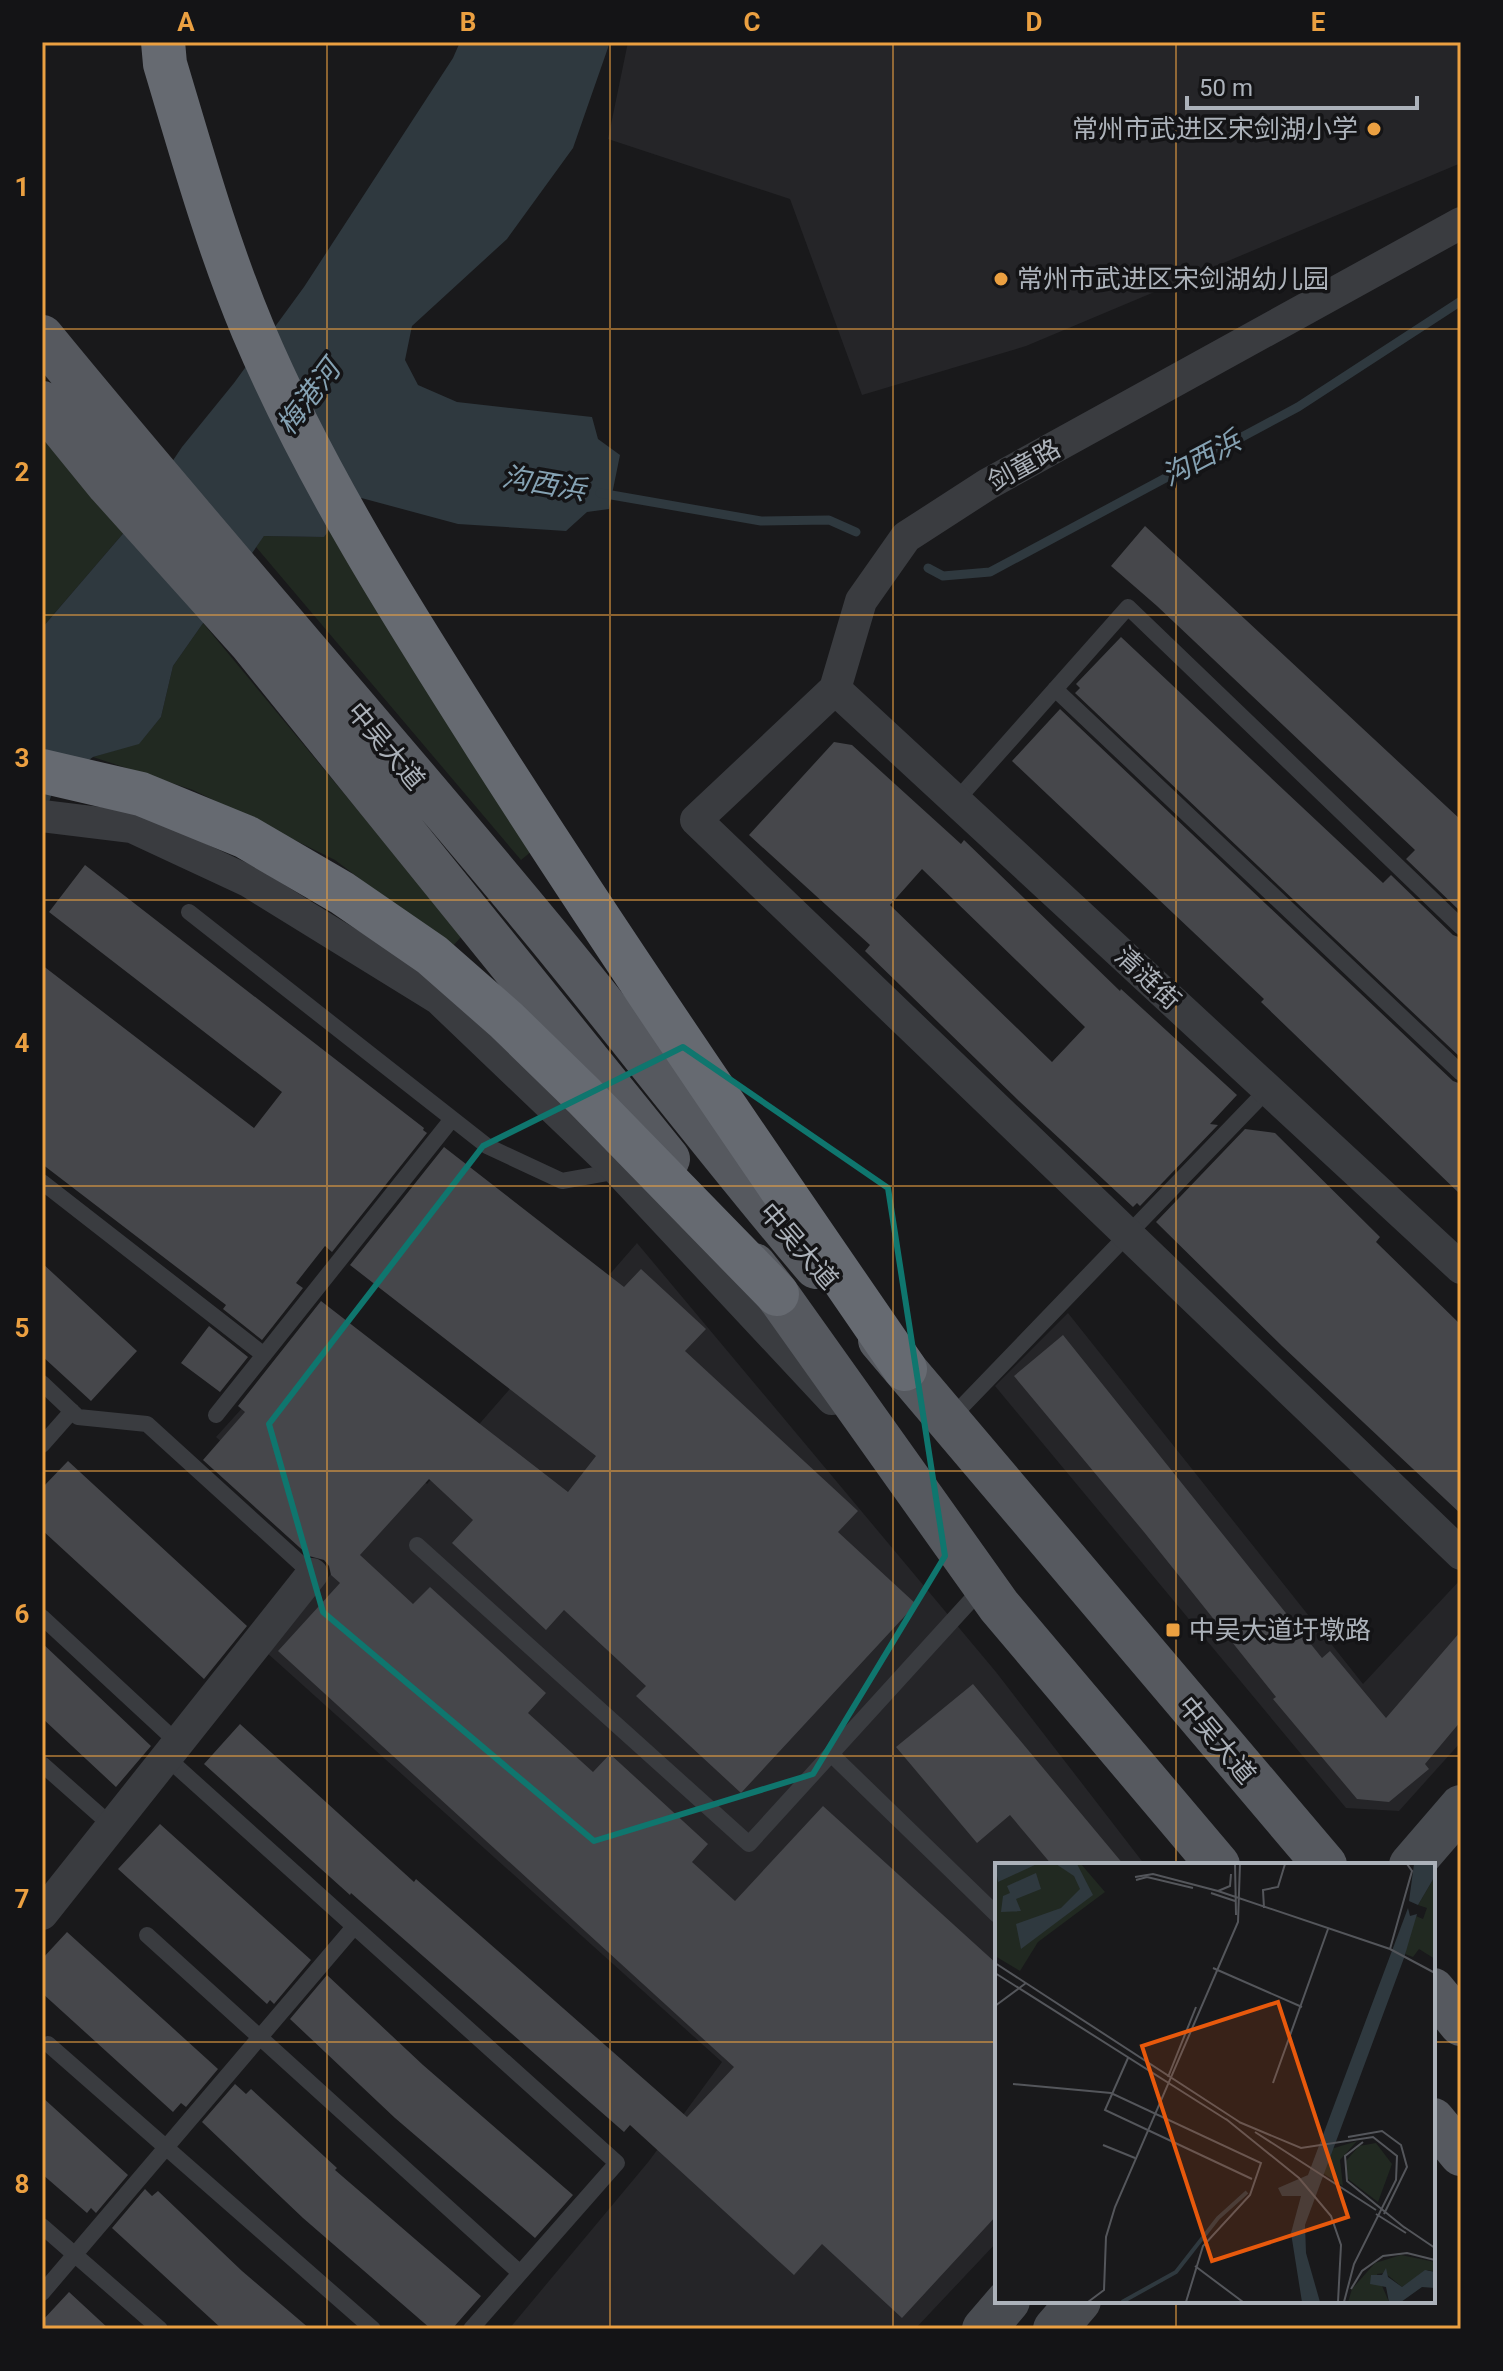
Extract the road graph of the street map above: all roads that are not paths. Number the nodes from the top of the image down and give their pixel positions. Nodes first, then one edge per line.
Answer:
1 (163, 42) edge
2 (1461, 223) edge
3 (42, 337) edge
4 (42, 403) edge
5 (124, 470) junction
6 (265, 631) junction
7 (835, 689) junction
8 (1055, 689) junction
9 (42, 771) edge
10 (956, 801) junction
11 (136, 810) junction
12 (42, 816) edge
13 (189, 912) dead end
14 (1461, 927) edge
15 (1461, 1073) edge
16 (1268, 1089) junction
17 (452, 1119) junction
18 (619, 1171) junction
19 (42, 1182) edge
20 (1128, 1234) junction
21 (1461, 1268) edge
22 (777, 1294) junction
23 (264, 1355) junction
24 (905, 1369) junction
25 (42, 1383) edge
26 (72, 1411) junction
27 (216, 1415) dead end
28 (948, 1421) junction
29 (42, 1445) edge
30 (913, 1486) junction
31 (417, 1545) dead end
32 (1461, 1554) edge
33 (312, 1574) joint
34 (984, 1585) junction
35 (42, 1617) edge
36 (172, 1750) junction
37 (831, 1754) junction
38 (42, 1764) edge
39 (1461, 1807) edge
40 (112, 1826) junction
41 (1216, 1863) edge
42 (1323, 1863) edge
43 (1413, 1863) edge
44 (995, 1913) edge
45 (42, 1914) edge
46 (353, 1928) junction
47 (147, 1935) dead end
48 (1435, 1992) edge
49 (1461, 2024) edge
50 (260, 2037) junction
51 (48, 2044) dead end
52 (1435, 2122) edge
53 (167, 2147) junction
54 (1461, 2154) edge
55 (42, 2226) edge
56 (75, 2255) junction
57 (520, 2273) junction
58 (42, 2293) edge
59 (1006, 2303) edge
60 (1077, 2303) edge
61 (160, 2329) edge
62 (373, 2329) edge
63 (471, 2329) edge
64 (984, 2329) edge
65 (1055, 2329) edge

1 - 24 highway
2 - 7 street, 剑童路
3 - 5 main road
4 - 5 main road
5 - 6 main road
6 - 22 main road, 中吴大道
6 - 24 main road, 中吴大道
7 - 10 street, 清涟街
7 - 20 street
8 - 10 lane
8 - 14 lane
8 - 15 lane
9 - 11 highway
10 - 16 street, 清涟街
11 - 12 street
11 - 18 street
11 - 22 highway
13 - 17 lane
16 - 20 lane
16 - 21 street, 清涟街
17 - 18 lane
17 - 23 lane
18 - 30 street
19 - 23 lane
20 - 28 lane
20 - 32 street
22 - 30 main road, 中吴大道
23 - 27 lane
24 - 28 main road, 中吴大道
25 - 26 lane
26 - 29 lane
26 - 33 lane
28 - 42 main road, 中吴大道
30 - 34 main road, 中吴大道
31 - 37 lane
33 - 36 street
34 - 37 lane
34 - 41 main road, 中吴大道
35 - 36 lane
36 - 40 street
36 - 46 lane
37 - 44 lane
38 - 40 lane
39 - 43 main road
40 - 45 street
46 - 50 lane
46 - 57 lane
47 - 50 lane
48 - 49 main road
50 - 53 lane
50 - 57 lane
51 - 53 lane
52 - 54 main road
53 - 56 lane
53 - 62 lane
55 - 56 lane
56 - 58 lane
56 - 61 lane
57 - 63 lane
59 - 64 main road
60 - 65 main road

